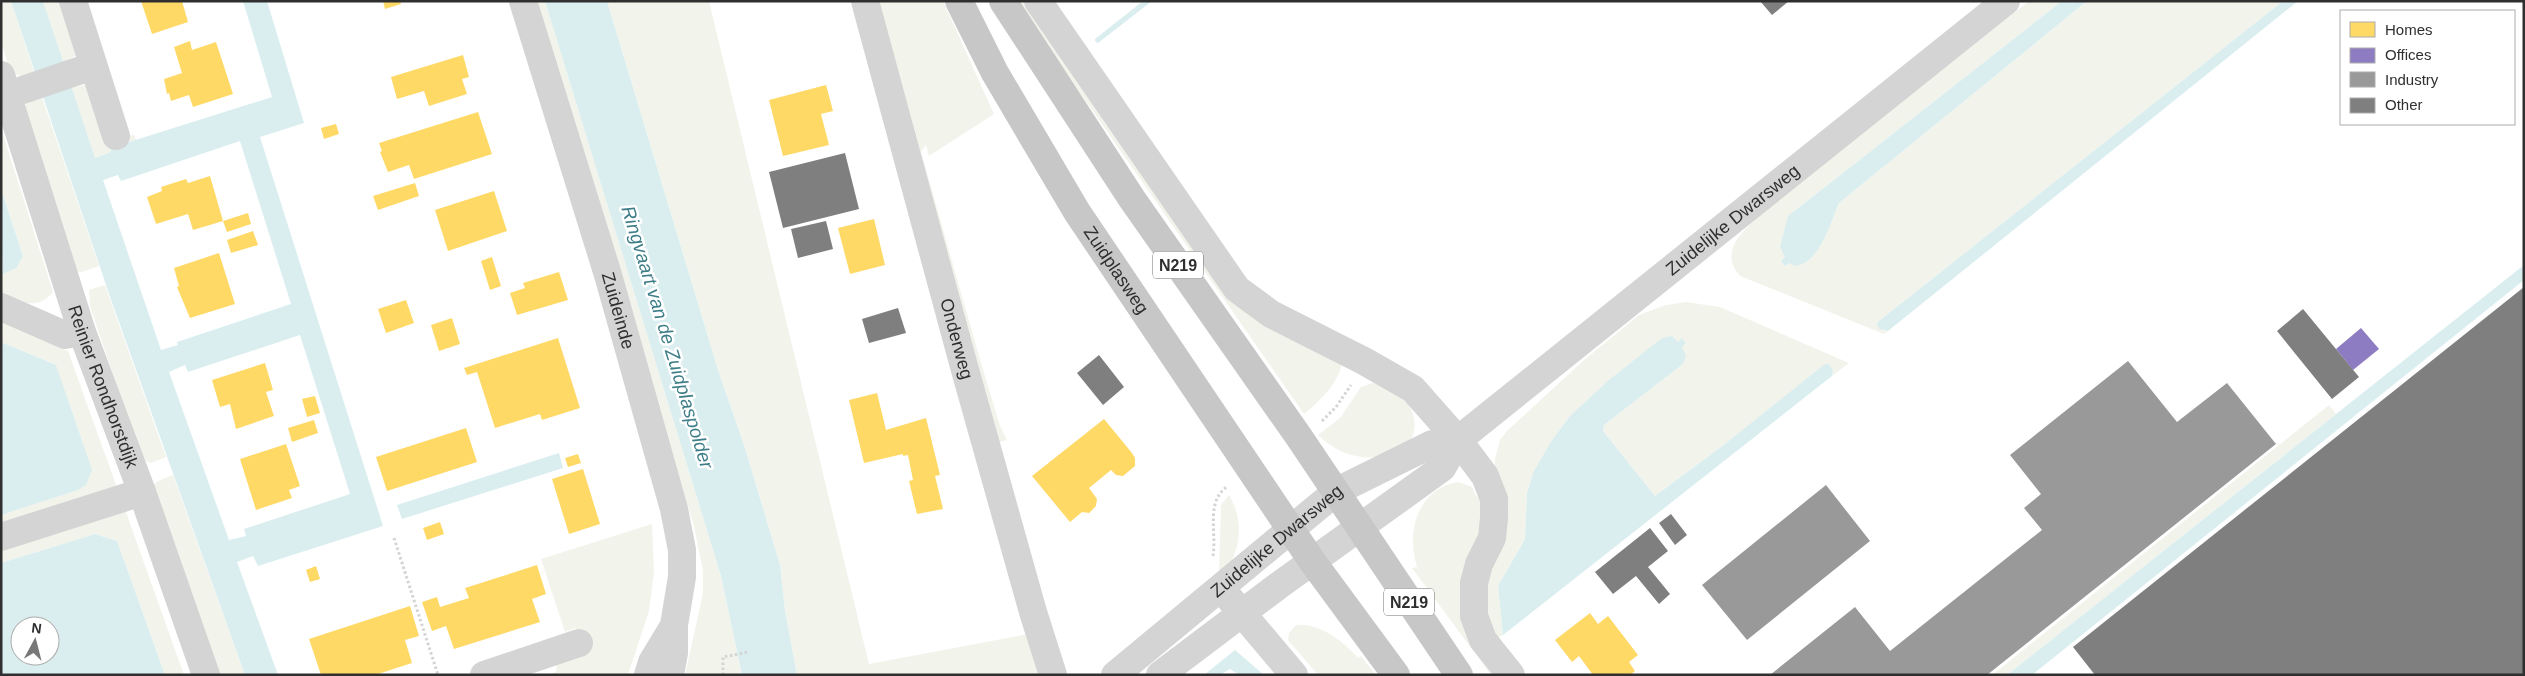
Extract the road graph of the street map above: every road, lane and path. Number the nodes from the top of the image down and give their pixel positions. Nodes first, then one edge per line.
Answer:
1 (72, 1) edge
2 (522, 1) edge
3 (865, 1) edge
4 (958, 1) edge
5 (1003, 1) edge
6 (1038, 1) edge
7 (2006, 1) edge
8 (86, 69) junction
9 (11, 86) edge
10 (116, 136) dead end
11 (1, 307) edge
12 (82, 332) junction
13 (1458, 440) junction
14 (1337, 491) junction
15 (142, 492) junction
16 (1361, 528) junction
17 (1291, 530) junction
18 (1, 537) edge
19 (394, 538) dead end
20 (1312, 561) junction
21 (1221, 588) junction
22 (1241, 613) junction
23 (674, 625) junction
24 (579, 643) dead end
25 (749, 652) dead end
26 (206, 675) edge
27 (438, 675) edge
28 (484, 675) edge
29 (648, 675) edge
30 (670, 675) edge
31 (724, 675) edge
32 (1054, 675) edge
33 (1115, 675) edge
34 (1160, 675) edge
35 (1294, 675) edge
36 (1396, 675) edge
37 (1459, 675) edge
38 (1511, 675) edge

1 - 8 street
2 - 23 street, Zuideinde
3 - 32 street, Onderweg
4 - 17 main road, Zuidplasweg
5 - 14 main road, N219
6 - 13 street
7 - 13 street, Zuidelijke Dwarsweg
8 - 9 street, Reinier Rondhorstdijk
8 - 10 street
9 - 12 street, Reinier Rondhorstdijk
11 - 12 street
12 - 15 street, Reinier Rondhorstdijk
13 - 14 street, Zuidelijke Dwarsweg
13 - 16 street, Zuidelijke Dwarsweg
13 - 38 street
14 - 16 main road, N219
14 - 17 street, Zuidelijke Dwarsweg
15 - 18 street
15 - 26 street, Reinier Rondhorstdijk
16 - 20 street, Zuidelijke Dwarsweg
16 - 37 main road, N219
17 - 20 main road, Zuidplasweg
17 - 21 street, Zuidelijke Dwarsweg
19 - 27 path
20 - 22 street, Zuidelijke Dwarsweg
20 - 36 main road, Zuidplasweg
21 - 22 street
21 - 33 street, Zuidelijke Dwarsweg
22 - 34 street, Zuidelijke Dwarsweg
22 - 35 street
23 - 29 street, Zuideinde
23 - 30 street, Zuideinde
24 - 28 street
25 - 31 path

